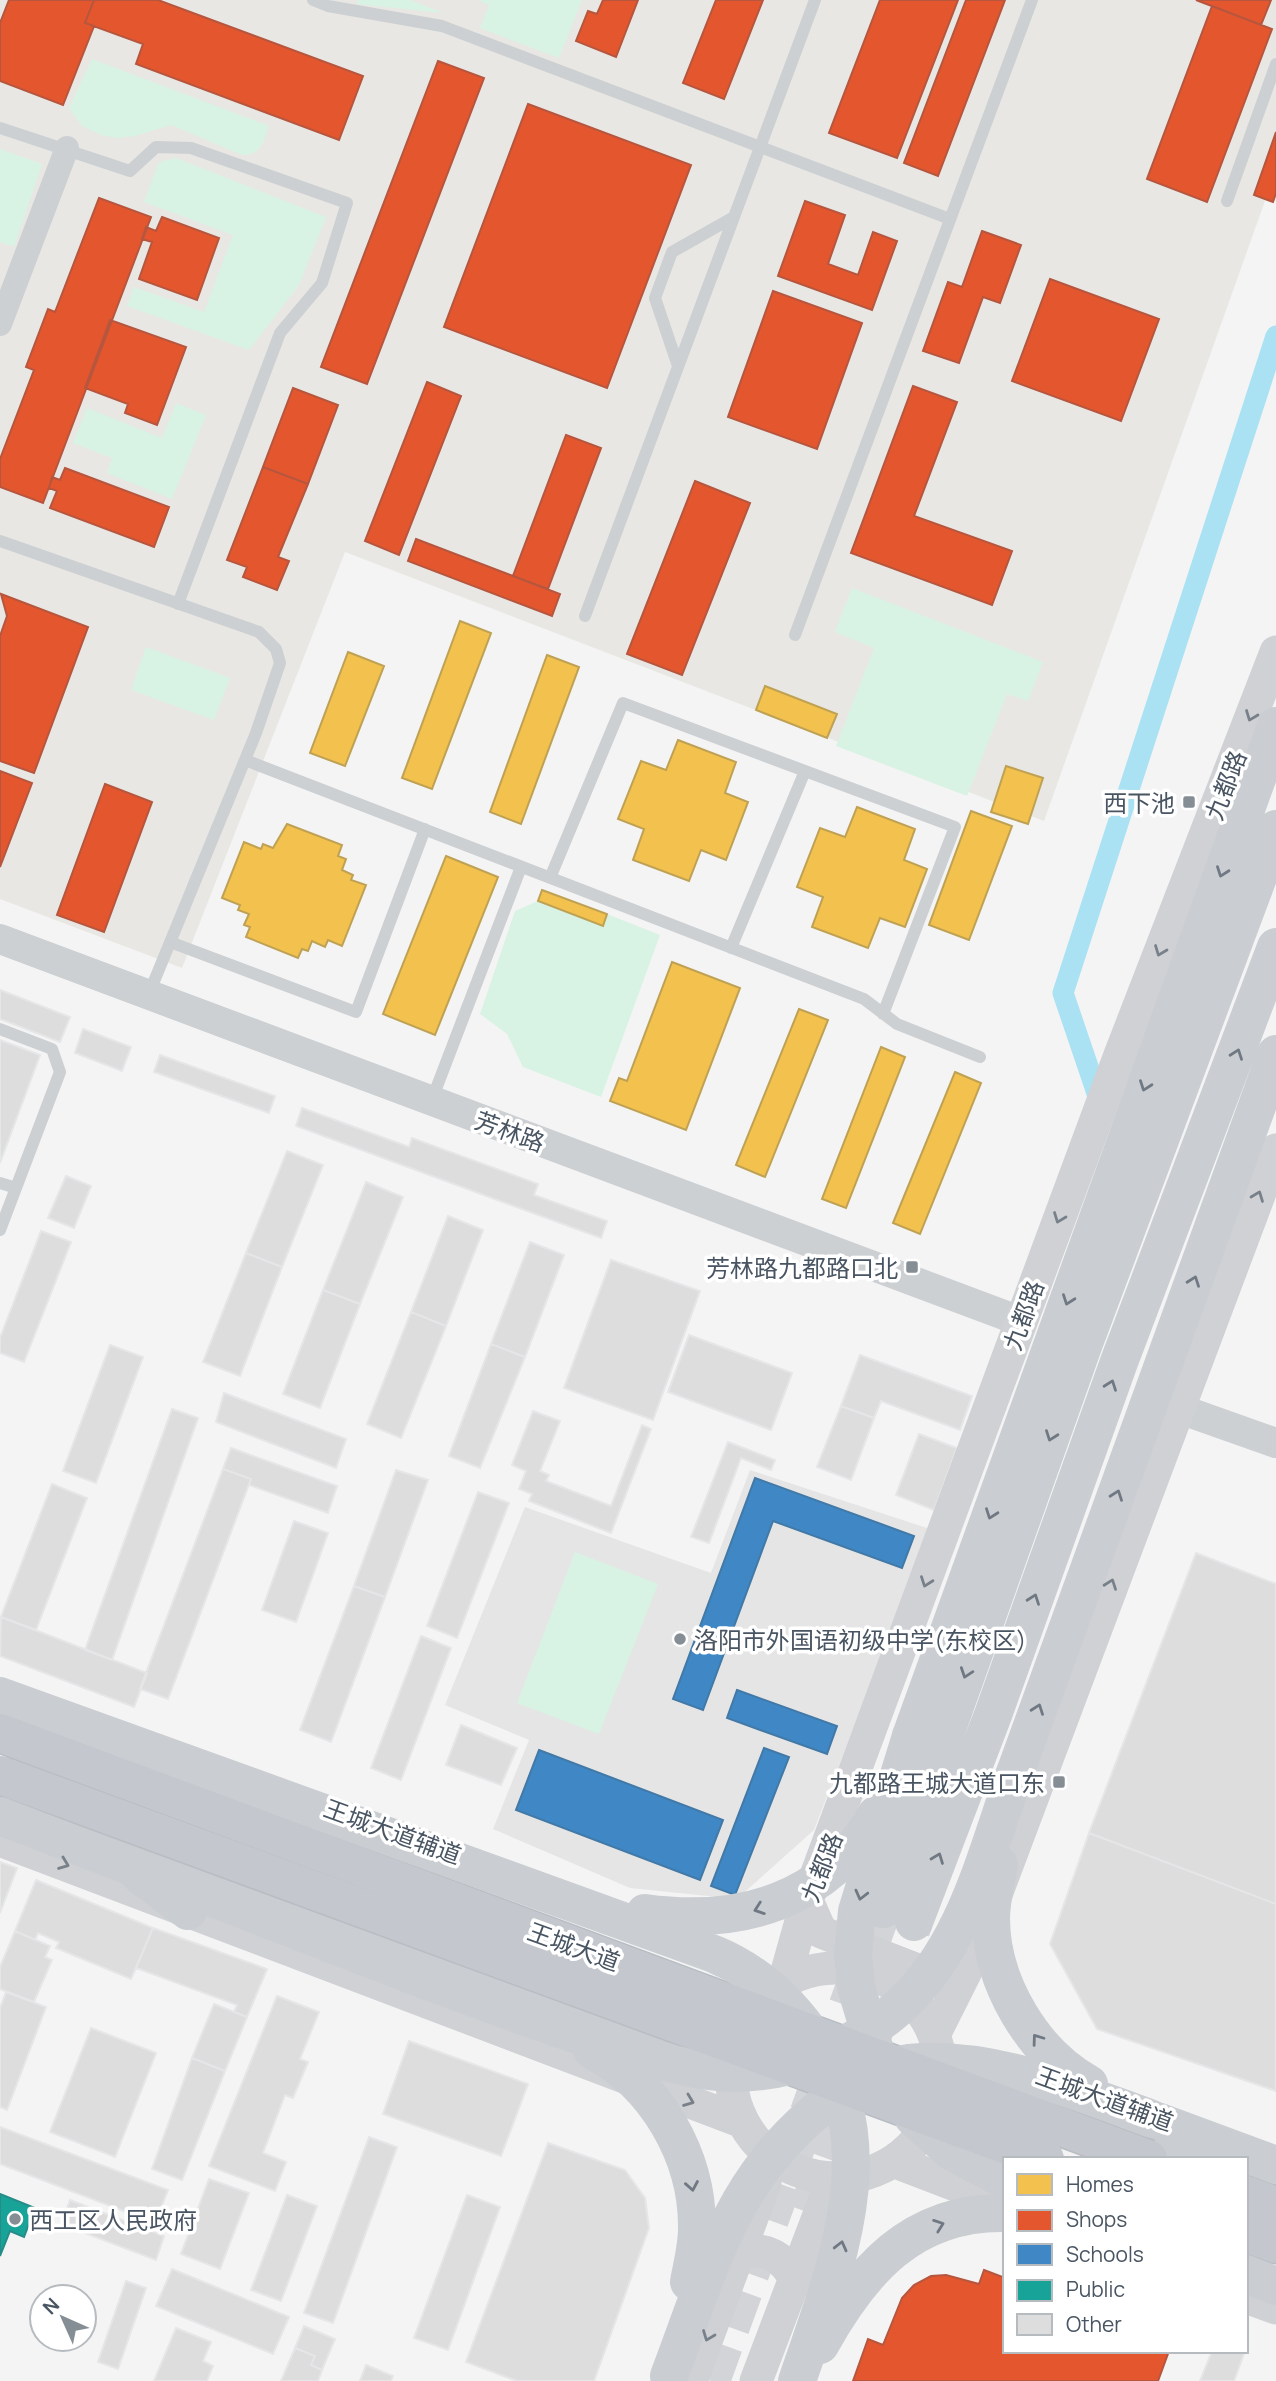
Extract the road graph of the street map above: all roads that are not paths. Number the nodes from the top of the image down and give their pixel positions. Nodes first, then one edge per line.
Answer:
1 (313, 0) edge
2 (815, 0) edge
3 (1032, 0) edge
4 (1276, 64) edge
5 (0, 128) edge
6 (760, 147) junction
7 (67, 148) junction
8 (1227, 201) dead end
9 (734, 217) junction
10 (950, 219) junction
11 (9, 271) edge
12 (0, 324) edge
13 (678, 366) junction
14 (0, 541) edge
15 (178, 604) junction
16 (584, 616) dead end
17 (795, 635) dead end
18 (1276, 652) edge
19 (1276, 726) edge
20 (245, 760) junction
21 (805, 771) junction
22 (1261, 818) edge
23 (425, 829) junction
24 (521, 867) junction
25 (551, 878) junction
26 (0, 939) edge
27 (170, 942) junction
28 (1276, 947) edge
29 (731, 948) junction
30 (0, 954) edge
31 (146, 1001) junction
32 (883, 1014) junction
33 (0, 1029) edge
34 (1276, 1054) edge
35 (980, 1057) dead end
36 (429, 1108) junction
37 (1276, 1150) edge
38 (0, 1183) edge
39 (16, 1188) junction
40 (0, 1230) edge
41 (1018, 1327) junction
42 (1181, 1399) junction
43 (1276, 1423) edge
44 (1276, 1443) edge
45 (0, 1685) edge
46 (0, 1696) edge
47 (0, 1712) edge
48 (0, 1732) edge
49 (911, 1736) junction
50 (1015, 1773) junction
51 (1, 1796) edge
52 (68, 1821) junction
53 (0, 1840) edge
54 (488, 1867) junction
55 (562, 1899) junction
56 (807, 1900) junction
57 (188, 1911) junction
58 (592, 1936) junction
59 (971, 1961) junction
60 (772, 1991) junction
61 (533, 2021) junction
62 (938, 2051) junction
63 (732, 2066) junction
64 (1152, 2119) junction
65 (743, 2122) junction
66 (921, 2134) junction
67 (774, 2157) junction
68 (1039, 2157) edge
69 (1144, 2157) edge
70 (1185, 2157) edge
71 (893, 2161) junction
72 (1276, 2163) edge
73 (1003, 2164) edge
74 (833, 2178) junction
75 (1003, 2179) edge
76 (1248, 2181) edge
77 (1276, 2191) edge
78 (1248, 2196) edge
79 (1003, 2203) edge
80 (1276, 2206) edge
81 (1003, 2213) edge
82 (1248, 2234) edge
83 (1276, 2244) edge
84 (739, 2254) junction
85 (1248, 2254) edge
86 (1276, 2264) edge
87 (1248, 2275) edge
88 (794, 2278) junction
89 (1276, 2286) edge
90 (1248, 2298) edge
91 (1276, 2308) edge
92 (676, 2380) edge
93 (756, 2381) edge
94 (799, 2381) edge

1 - 6 lane
2 - 6 lane
3 - 10 lane
4 - 8 lane
5 - 7 lane
6 - 9 lane
6 - 10 lane
7 - 11 street
7 - 15 lane
9 - 13 lane
9 - 13 lane
10 - 17 lane
11 - 12 street
13 - 16 lane
14 - 15 lane
15 - 20 lane
18 -> 41 main road, 九都路
19 - 22 main road
20 - 23 lane
20 - 27 lane
21 - 25 lane
21 - 29 lane
21 - 32 lane
22 -> 28 main road
22 -> 49 main road
23 - 24 lane
23 - 27 lane
24 - 25 lane
24 - 36 lane
25 - 29 lane
26 - 31 street, 芳林路
27 - 31 lane
29 - 32 lane
30 - 31 street, 芳林路
31 - 36 street, 芳林路
32 - 35 lane
33 - 39 lane
50 -> 34 main road
36 - 41 street, 芳林路
42 -> 37 main road, 九都路
38 - 39 lane
39 - 40 lane
41 -> 56 main road, 九都路
42 - 43 street
42 - 44 street
59 -> 42 main road, 九都路
45 - 54 main road, 王城大道辅道
46 - 55 main road, bridge
47 - 58 main road, 王城大道
48 - 69 highway, 王城大道, bridge
49 -> 55 main road, bridge
49 -> 75 main road, bridge
50 - 61 main road, bridge
64 -> 50 main road, bridge
51 - 52 main road
51 - 61 main road, bridge
51 - 68 highway, 王城大道, bridge
52 - 57 main road
52 - 63 main road
53 -> 57 main road
54 - 58 main road
54 - 60 main road, 王城大道辅道
94 -> 55 main road, bridge
56 - 59 main road
56 - 60 main road, 九都路
57 -> 65 main road
58 - 60 main road, 王城大道
59 - 62 main road, 九都路
60 - 62 main road
60 - 63 main road, 九都路
61 -> 92 main road, bridge
62 - 66 main road, 九都路
62 - 70 main road
62 - 72 main road, 王城大道辅道
63 - 65 main road, 九都路
64 - 72 main road
64 - 92 main road, bridge
65 - 67 main road, 九都路
66 - 71 main road, 九都路
66 - 73 main road
67 - 74 main road, 九都路
67 - 84 main road
71 - 74 main road, 九都路
71 - 79 main road
74 - 88 main road
76 - 77 main road
78 - 80 highway
94 -> 81 main road
82 - 83 highway
84 - 88 main road
84 -> 92 main road
85 - 86 main road
87 - 89 main road
88 - 93 main road
90 - 91 main road

